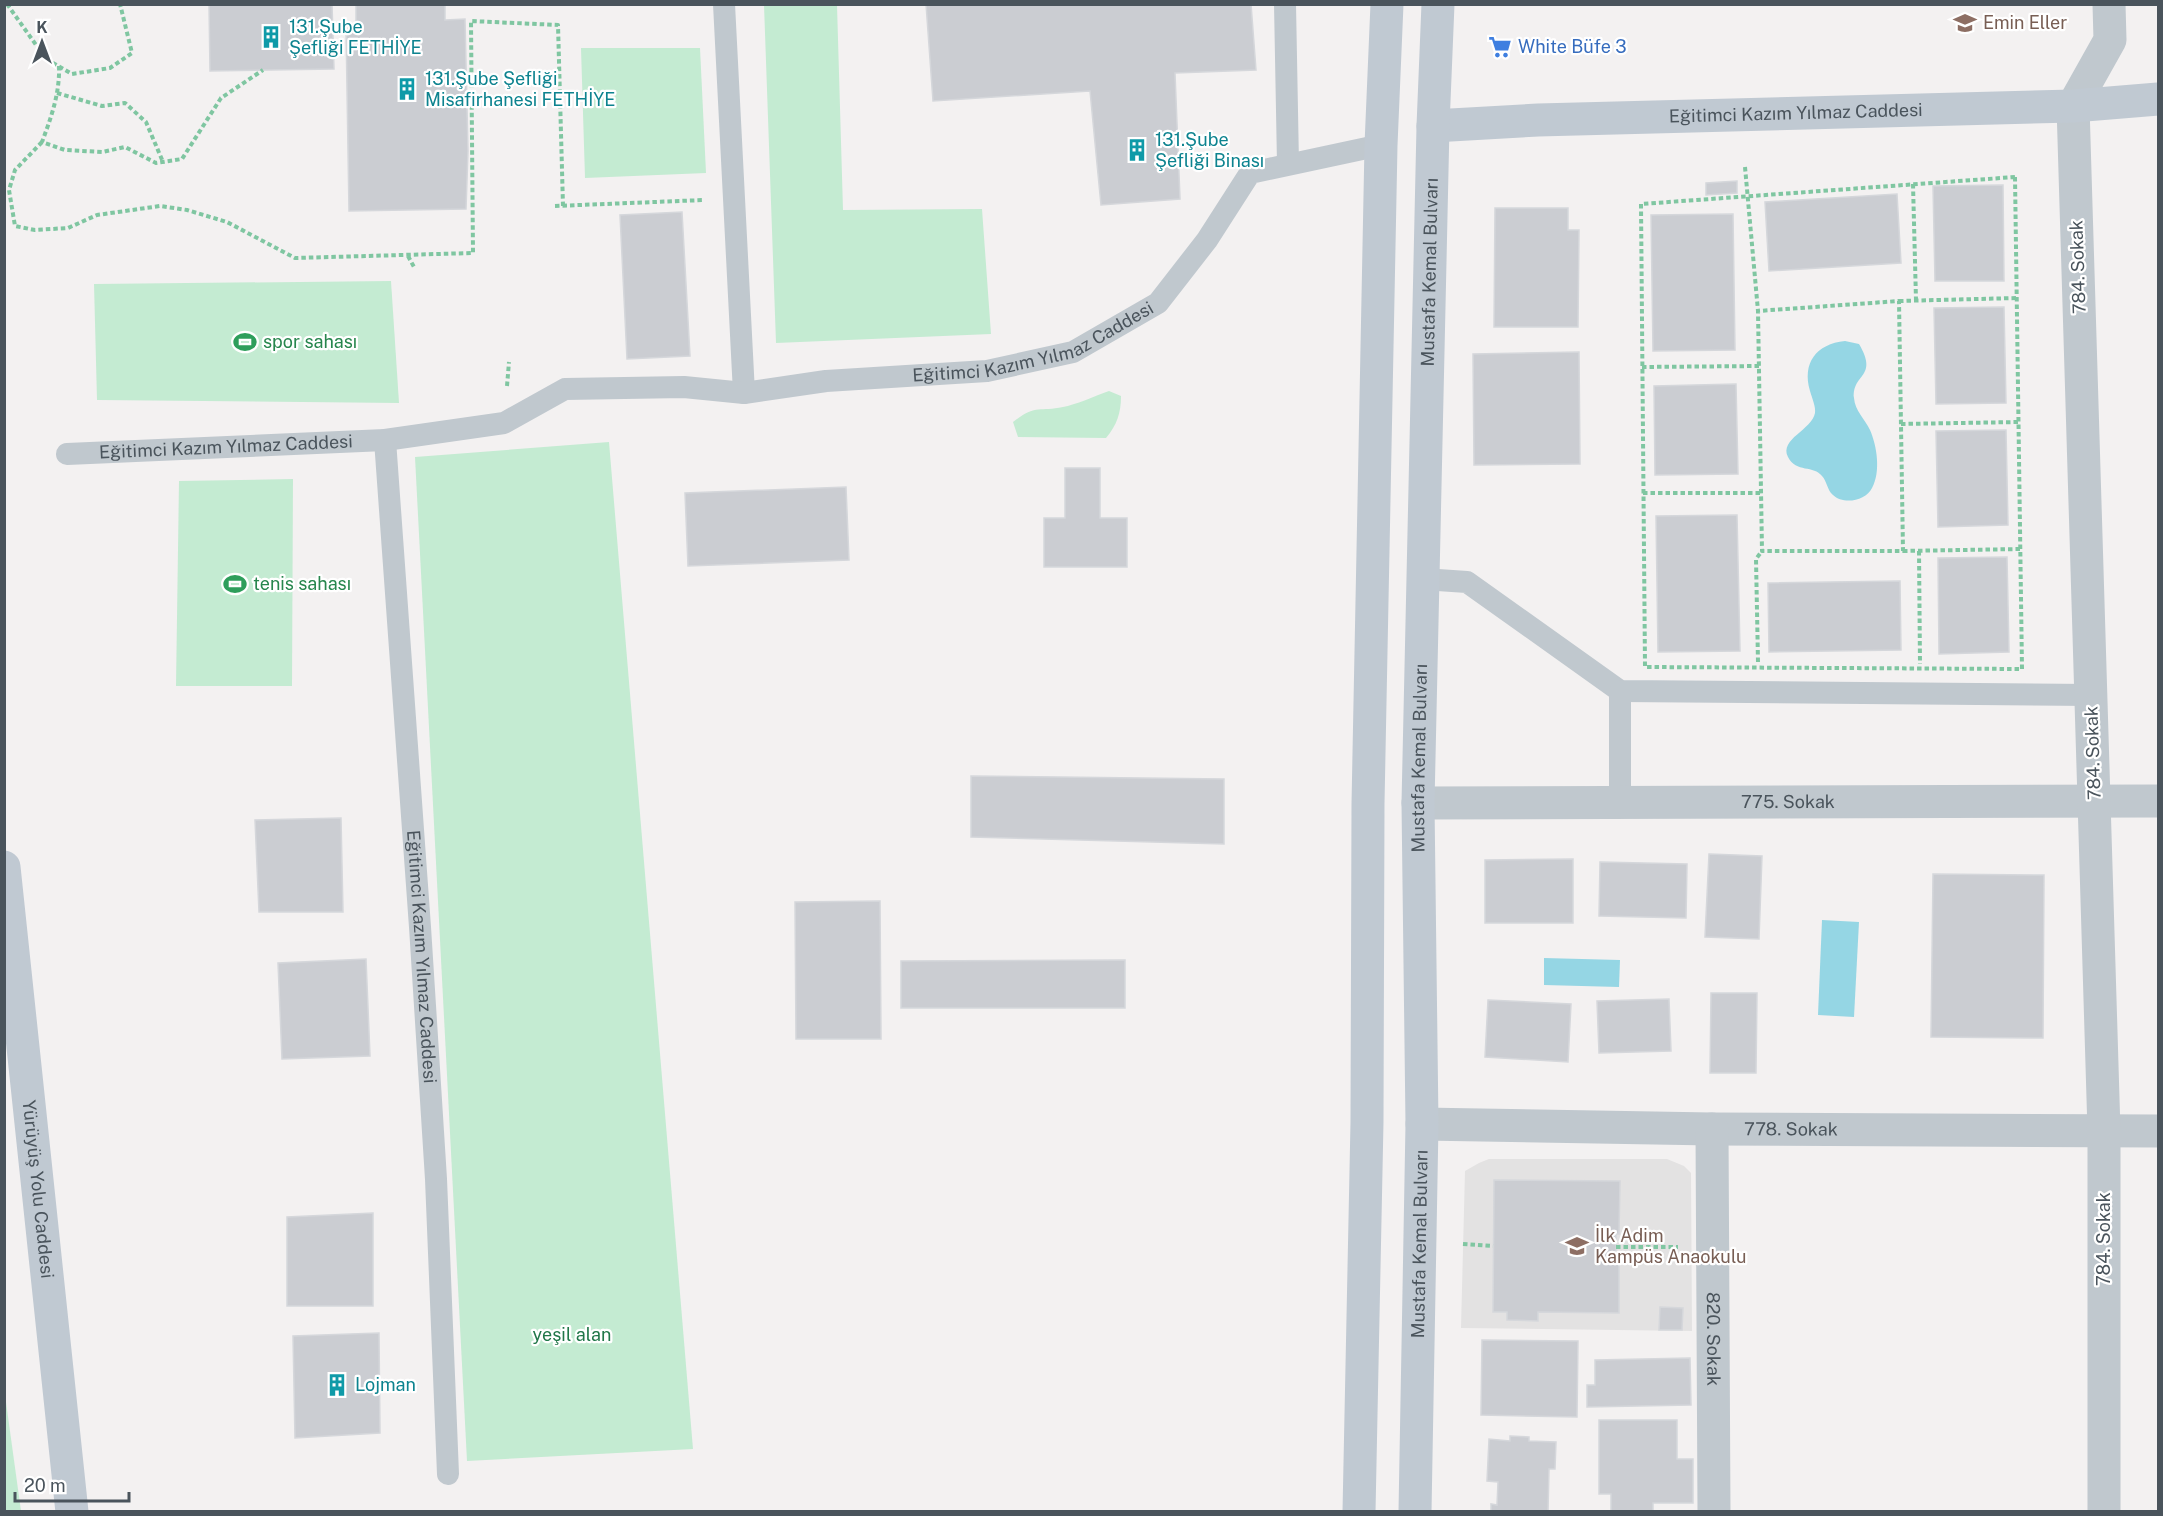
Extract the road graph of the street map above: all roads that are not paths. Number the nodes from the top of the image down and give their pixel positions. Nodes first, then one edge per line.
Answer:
1 (724, 4) edge
2 (1285, 4) edge
3 (1387, 4) edge
4 (1438, 4) edge
5 (2109, 4) edge
6 (2158, 99) edge
7 (2073, 106) junction
8 (1433, 126) junction
9 (1381, 145) junction
10 (1288, 164) junction
11 (744, 393) junction
12 (385, 440) junction
13 (67, 454) dead end
14 (1423, 579) junction
15 (1620, 691) junction
16 (2091, 695) junction
17 (2094, 801) junction
18 (2158, 801) edge
19 (1620, 802) junction
20 (1418, 803) junction
21 (4, 867) edge
22 (1422, 1124) junction
23 (1712, 1129) junction
24 (2104, 1131) junction
25 (2158, 1131) edge
26 (448, 1474) dead end
27 (72, 1512) edge
28 (1359, 1512) edge
29 (1415, 1512) edge
30 (1714, 1512) edge
31 (2104, 1512) edge

1 - 11 lane
2 - 10 lane
3 - 9 main road
4 - 8 main road, Mustafa Kemal Bulvarı
5 - 7 street
6 - 7 main road, Eğitimci Kazım Yılmaz Caddesi
7 - 8 main road, Eğitimci Kazım Yılmaz Caddesi
7 - 16 street, 784. Sokak
8 - 14 main road, Mustafa Kemal Bulvarı
9 - 10 lane, Eğitimci Kazım Yılmaz Caddesi
9 - 28 main road
10 - 11 lane, Eğitimci Kazım Yılmaz Caddesi
11 - 12 lane, Eğitimci Kazım Yılmaz Caddesi
12 - 13 lane, Eğitimci Kazım Yılmaz Caddesi
12 - 26 lane, Eğitimci Kazım Yılmaz Caddesi
14 - 15 lane
14 - 20 main road, Mustafa Kemal Bulvarı
15 - 16 lane
15 - 19 lane
16 - 17 street, 784. Sokak
17 - 18 street, 775. Sokak
17 - 19 street, 775. Sokak
17 - 24 street, 784. Sokak
19 - 20 street, 775. Sokak
20 - 22 main road, Mustafa Kemal Bulvarı
21 - 27 main road, Yürüyüş Yolu Caddesi
22 - 23 street, 778. Sokak
22 - 29 main road, Mustafa Kemal Bulvarı
23 - 24 street, 778. Sokak
23 - 30 street, 820. Sokak
24 - 25 street, 778. Sokak
24 - 31 street, 784. Sokak

